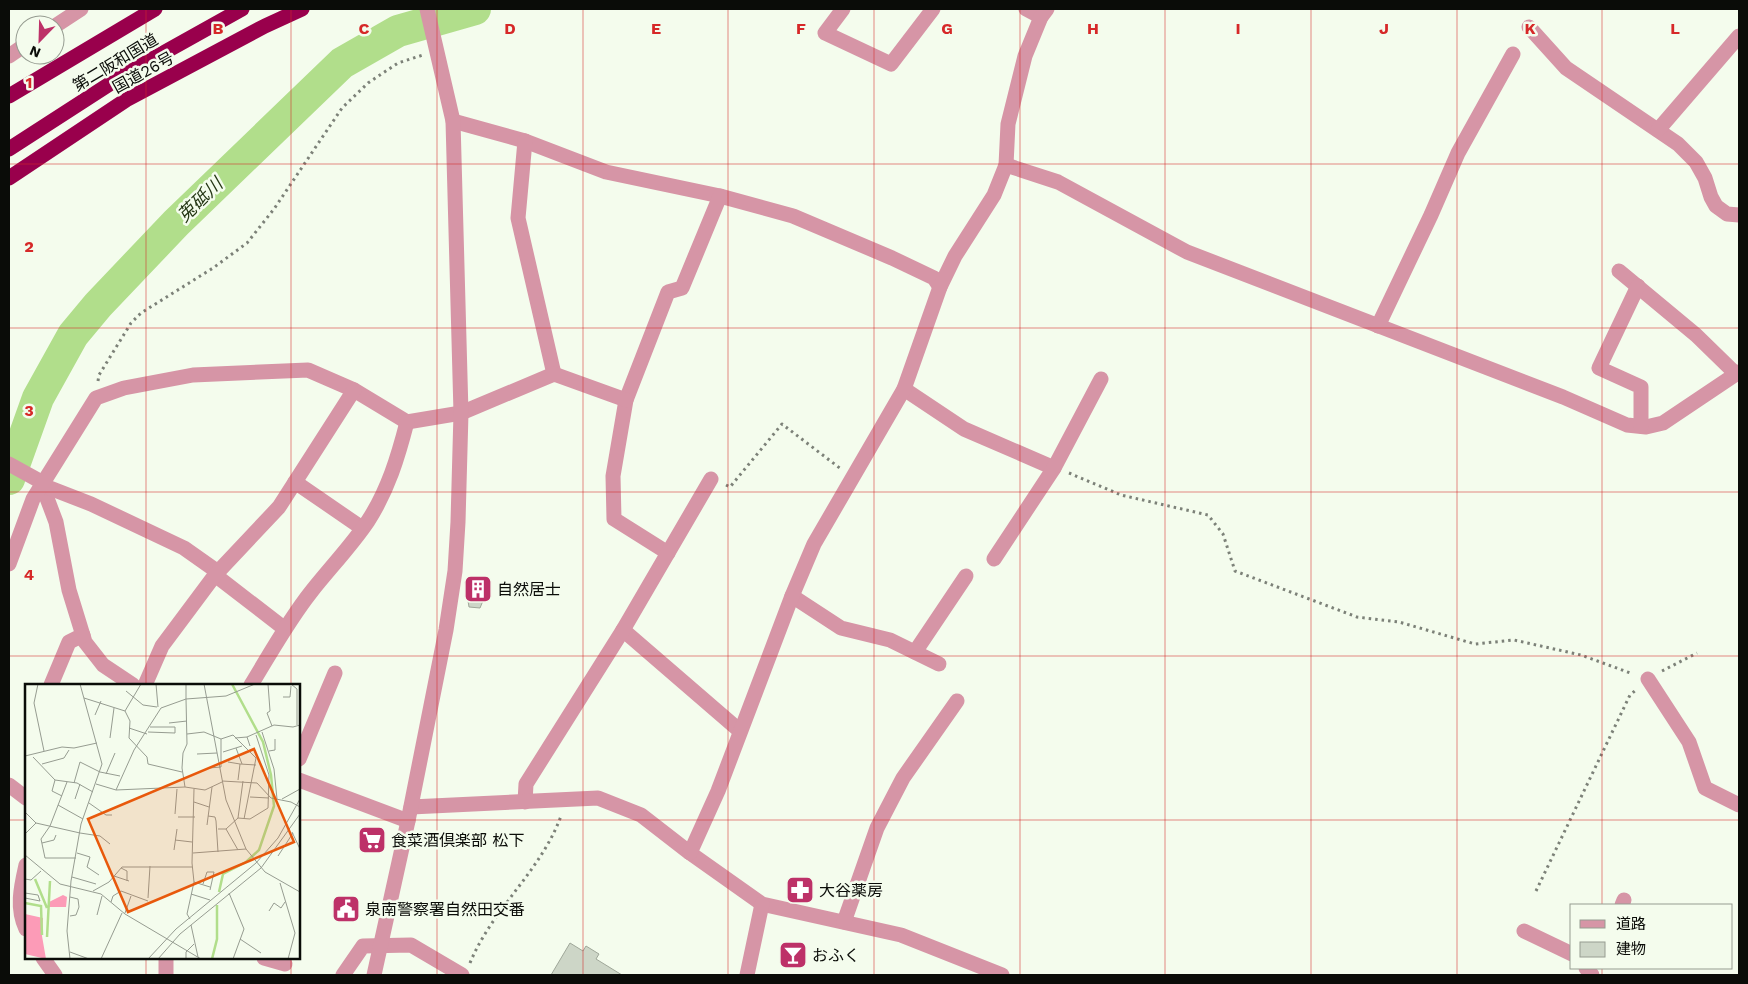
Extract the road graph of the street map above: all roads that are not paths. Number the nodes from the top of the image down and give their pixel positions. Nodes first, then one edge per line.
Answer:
1 (81, 9) edge
2 (155, 9) edge
3 (242, 9) edge
4 (302, 9) edge
5 (427, 9) edge
6 (843, 9) edge
7 (933, 9) edge
8 (1026, 9) edge
9 (1044, 13) edge
10 (65, 19) edge
11 (1529, 26) dead end
12 (1739, 36) edge
13 (1513, 54) dead end
14 (9, 96) edge
15 (453, 121) junction
16 (1658, 130) junction
17 (525, 140) junction
18 (9, 149) edge
19 (1006, 165) junction
20 (9, 178) edge
21 (720, 196) junction
22 (1739, 215) edge
23 (1619, 271) dead end
24 (1638, 286) junction
25 (940, 287) junction
26 (1378, 326) junction
27 (1737, 373) edge
28 (554, 374) junction
29 (1101, 379) dead end
30 (904, 389) junction
31 (354, 390) junction
32 (626, 400) junction
33 (461, 412) junction
34 (407, 422) junction
35 (1640, 426) junction
36 (9, 464) edge
37 (1054, 468) junction
38 (711, 479) road end
39 (40, 482) junction
40 (295, 482) junction
41 (362, 528) junction
42 (668, 553) junction
43 (994, 559) dead end
44 (9, 564) edge
45 (217, 573) junction
46 (966, 576) dead end
47 (792, 596) junction
48 (285, 629) junction
49 (623, 630) junction
50 (83, 635) junction
51 (915, 652) junction
52 (940, 664) dead end
53 (335, 673) dead end
54 (1648, 679) road end
55 (52, 684) edge
56 (132, 684) edge
57 (145, 684) edge
58 (252, 684) edge
59 (957, 701) dead end
60 (740, 731) junction
61 (300, 757) edge
62 (300, 780) edge
63 (9, 785) edge
64 (25, 797) edge
65 (525, 802) junction
66 (1739, 805) edge
67 (409, 814) junction
68 (690, 853) junction
69 (25, 869) edge
70 (762, 904) junction
71 (844, 922) junction
72 (25, 927) edge
73 (1524, 931) dead end
74 (380, 944) junction
75 (1570, 953) edge
76 (44, 959) edge
77 (166, 959) edge
78 (268, 959) edge
79 (285, 964) dead end
80 (465, 971) edge
81 (55, 975) edge
82 (166, 975) edge
83 (342, 975) edge
84 (374, 975) edge
85 (747, 975) edge
86 (1002, 975) edge

1 - 10 street
2 - 14 highway
3 - 18 highway, 第二阪和国道
4 - 20 highway, 国道26号
5 - 15 street
6 - 7 street
8 - 9 street
9 - 19 street
11 - 16 street
12 - 16 street
13 - 26 street
15 - 17 street
15 - 33 street
16 - 22 street
17 - 21 street
17 - 28 street
19 - 25 street
19 - 26 street
21 - 25 street
21 - 32 street
23 - 24 street
24 - 27 street
24 - 35 street
25 - 30 street
26 - 35 street
27 - 35 street
28 - 32 street
28 - 33 street
29 - 37 street
30 - 37 street
30 - 47 street
31 - 34 street
31 - 39 street
31 - 40 street
32 - 42 street
33 - 34 street
33 - 67 street
34 - 41 street
36 - 39 street
37 - 43 street
38 - 42 street
39 - 44 street
39 - 45 street
39 - 50 street
40 - 41 street
40 - 45 street
41 - 48 street
42 - 49 street
45 - 48 street
45 - 57 street
46 - 51 street
47 - 51 street
47 - 60 street
48 - 58 street
49 - 60 street
49 - 65 street
50 - 55 street
50 - 56 street
51 - 52 street
53 - 61 street
54 - 66 street
59 - 71 street
60 - 68 street
62 - 67 street
63 - 64 street
65 - 67 street
65 - 68 street
67 - 74 street
68 - 70 street
69 - 72 street
70 - 71 street
70 - 85 street
71 - 86 street
73 - 75 street
74 - 80 street
74 - 83 street
74 - 84 street
76 - 81 street
77 - 82 street
78 - 79 street

